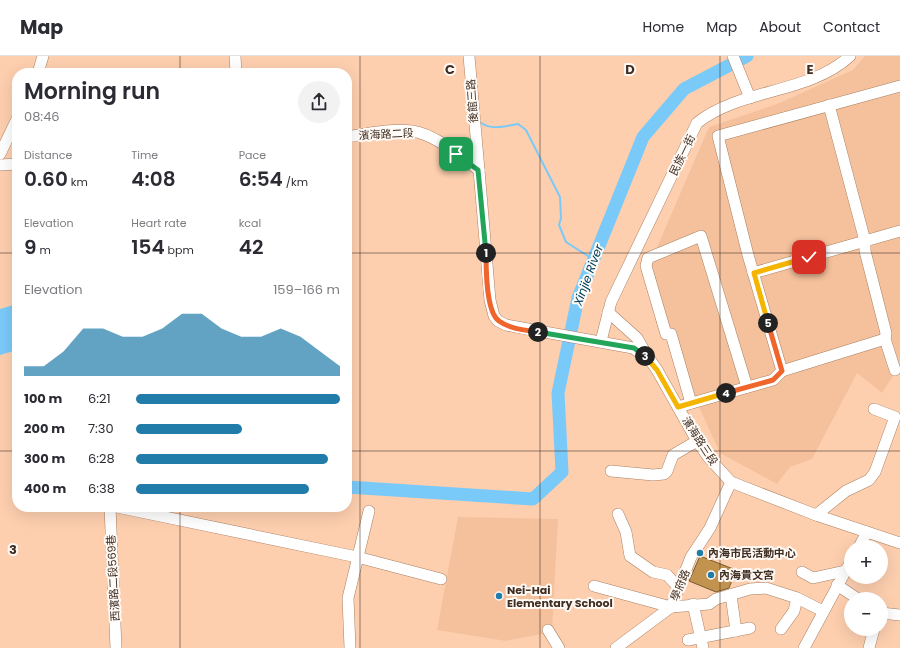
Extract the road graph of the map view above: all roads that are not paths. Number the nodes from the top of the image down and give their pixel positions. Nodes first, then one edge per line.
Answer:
1 (43, 56) edge
2 (235, 56) edge
3 (469, 56) edge
4 (734, 56) edge
5 (850, 56) edge
6 (39, 68) edge
7 (236, 68) edge
8 (900, 86) edge
9 (748, 93) junction
10 (829, 105) junction
11 (12, 129) edge
12 (352, 137) edge
13 (0, 154) edge
14 (12, 164) edge
15 (0, 165) edge
16 (478, 170) junction
17 (900, 231) edge
18 (865, 241) junction
19 (754, 273) junction
20 (608, 312) junction
21 (886, 339) junction
22 (596, 341) junction
23 (650, 360) junction
24 (895, 370) dead end
25 (782, 371) junction
26 (747, 387) junction
27 (691, 404) junction
28 (678, 407) junction
29 (874, 409) dead end
30 (697, 441) junction
31 (611, 471) dead end
32 (730, 482) junction
33 (369, 511) dead end
34 (110, 512) edge
35 (141, 512) edge
36 (618, 514) dead end
37 (816, 515) junction
38 (867, 532) junction
39 (863, 540) edge
40 (900, 543) edge
41 (357, 557) junction
42 (844, 571) edge
43 (802, 572) dead end
44 (844, 573) edge
45 (441, 579) dead end
46 (837, 585) junction
47 (594, 586) dead end
48 (679, 588) junction
49 (848, 592) edge
50 (731, 595) junction
51 (796, 598) junction
52 (693, 604) junction
53 (670, 607) junction
54 (823, 611) junction
55 (888, 613) edge
56 (900, 615) edge
57 (750, 628) dead end
58 (781, 629) dead end
59 (548, 630) dead end
60 (736, 631) junction
61 (872, 636) edge
62 (688, 640) dead end
63 (702, 643) edge
64 (116, 648) edge
65 (350, 648) edge
66 (559, 648) edge
67 (616, 648) edge
68 (804, 648) edge
69 (869, 648) edge

1 - 6 street
2 - 7 street
3 - 16 street, 後館三路
4 - 9 street
5 - 9 street, 民族一街
8 - 10 street
9 - 20 street, 民族一街
10 - 18 street
10 - 19 street
11 - 13 street
12 - 16 street, 濱海路二段
14 - 15 street
16 - 22 street, 濱海路三段
17 - 18 street
18 - 19 street
18 - 21 street
19 - 25 street
20 - 22 street, 民族一街
20 - 23 street
21 - 24 street
21 - 25 street
22 - 23 street, 濱海路三段
23 - 28 street, 濱海路三段
25 - 26 street
26 - 27 street
26 - 27 street
27 - 28 street
28 - 30 street, 濱海路三段
29 - 37 street
30 - 31 street
30 - 32 street, 濱海路三段
32 - 37 street, 濱海路三段
32 - 48 street, 學府路
33 - 41 street
34 - 64 street, 西濱路二段569巷
35 - 41 street
36 - 48 street
37 - 38 street, 濱海路三段
38 - 39 street
38 - 40 street, 濱海路三段
41 - 45 street
41 - 65 street
42 - 43 street
44 - 46 street
46 - 49 street
46 - 54 street
47 - 53 street
48 - 53 street, 學府路
50 - 51 street
50 - 52 street
50 - 60 street
51 - 54 street
51 - 58 street
52 - 53 street
52 - 63 street
53 - 67 street, 學府路
54 - 68 street
55 - 56 street
57 - 60 street
59 - 66 street
60 - 63 street
61 - 69 street
62 - 63 street

